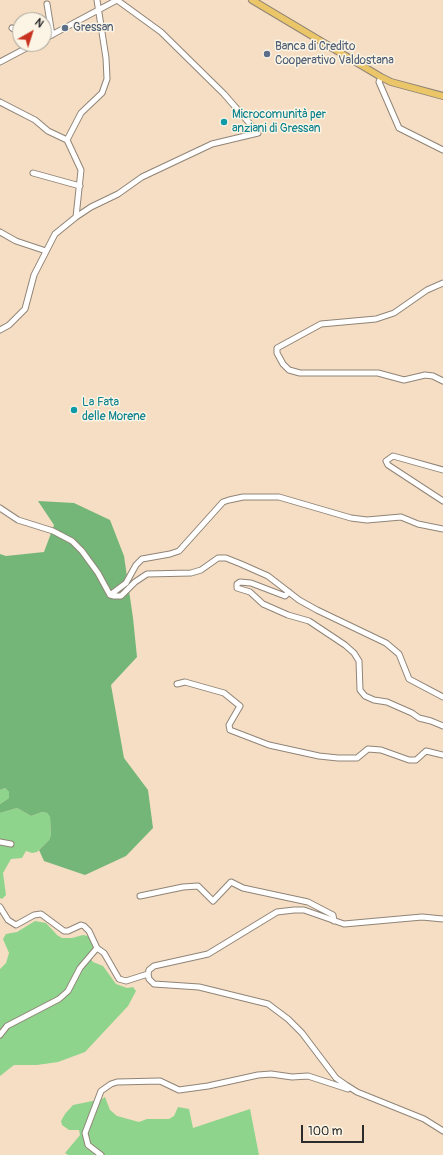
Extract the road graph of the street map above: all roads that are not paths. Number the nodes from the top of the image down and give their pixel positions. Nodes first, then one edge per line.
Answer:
1 (97, 0) edge
2 (117, 0) edge
3 (252, 0) edge
4 (47, 4) dead end
5 (100, 10) junction
6 (48, 12) edge
7 (52, 35) edge
8 (19, 52) edge
9 (0, 62) edge
10 (381, 77) junction
11 (443, 96) edge
12 (0, 102) edge
13 (67, 140) junction
14 (443, 150) edge
15 (33, 173) dead end
16 (80, 186) junction
17 (76, 217) junction
18 (0, 232) edge
19 (46, 251) junction
20 (443, 283) edge
21 (0, 330) edge
22 (443, 381) edge
23 (443, 470) edge
24 (443, 501) edge
25 (0, 508) edge
26 (443, 530) edge
27 (289, 592) junction
28 (110, 594) junction
29 (176, 684) dead end
30 (443, 697) edge
31 (443, 726) edge
32 (443, 755) edge
33 (0, 842) edge
34 (11, 844) dead end
35 (140, 896) dead end
36 (0, 907) edge
37 (443, 919) edge
38 (334, 922) junction
39 (97, 948) junction
40 (148, 974) junction
41 (0, 1035) edge
42 (357, 1092) junction
43 (443, 1131) edge
44 (101, 1155) edge

1 - 5 street
2 - 5 street
2 - 17 street
3 - 10 main road
4 - 6 street
5 - 7 street
5 - 13 street
8 - 9 street
10 - 11 main road
10 - 14 street
12 - 13 street
13 - 16 street
15 - 16 street
16 - 17 street
17 - 19 street
18 - 19 street
19 - 21 street
20 - 22 street
23 - 24 street
25 - 28 street
26 - 28 street
27 - 28 street
27 - 30 street
27 - 31 street
29 - 32 street
33 - 34 street
35 - 38 street
36 - 39 street
37 - 38 street
38 - 40 street
39 - 40 street
39 - 41 street
40 - 42 street
42 - 43 street
42 - 44 street

